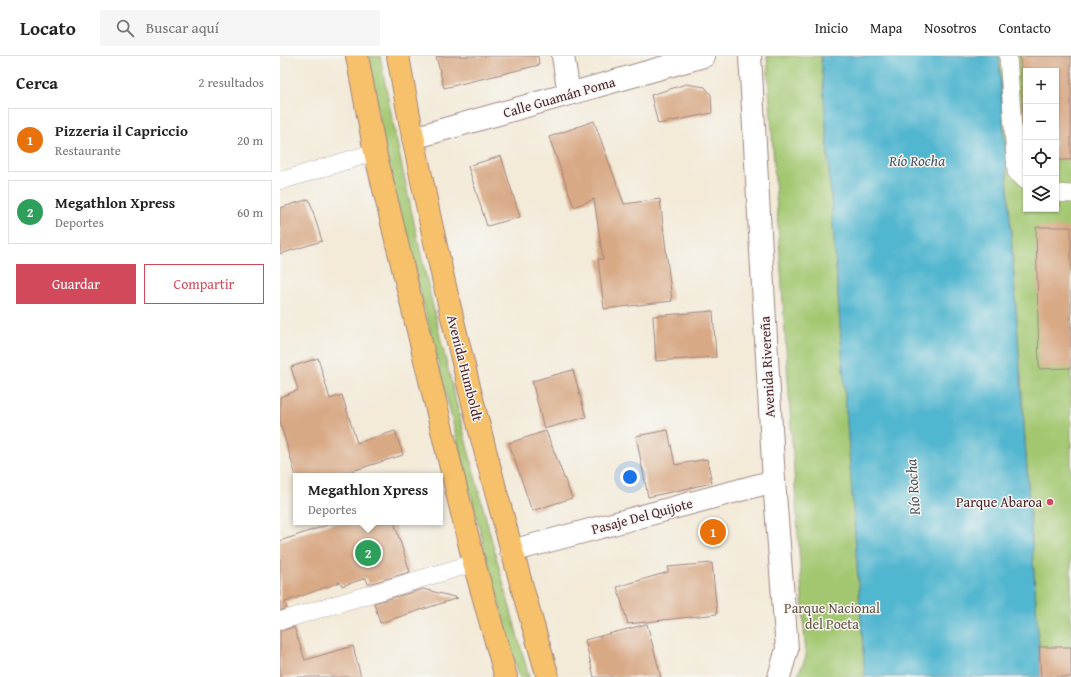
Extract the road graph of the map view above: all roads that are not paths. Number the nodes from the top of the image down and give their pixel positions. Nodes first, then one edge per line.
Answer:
1 (357, 56) edge
2 (398, 56) edge
3 (563, 56) edge
4 (704, 56) edge
5 (750, 56) edge
6 (1008, 56) edge
7 (569, 94) junction
8 (413, 138) junction
9 (375, 152) junction
10 (1023, 179) edge
11 (280, 181) edge
12 (1059, 193) edge
13 (1071, 194) edge
14 (774, 480) junction
15 (511, 551) junction
16 (474, 563) junction
17 (280, 621) edge
18 (506, 677) edge
19 (548, 677) edge
20 (779, 677) edge

1 - 9 main road
2 - 8 main road, Avenida Humboldt
3 - 7 street
4 - 7 street, Calle Guamán Poma
5 - 14 street, Avenida Rivereña
6 - 10 lane
7 - 8 street, Calle Guamán Poma
8 - 15 main road, Avenida Humboldt
9 - 11 lane
9 - 16 main road
12 - 13 lane
14 - 15 street, Pasaje Del Quijote
14 - 20 street, Avenida Rivereña
15 - 19 main road, Avenida Humboldt
16 - 17 lane
16 - 18 main road

